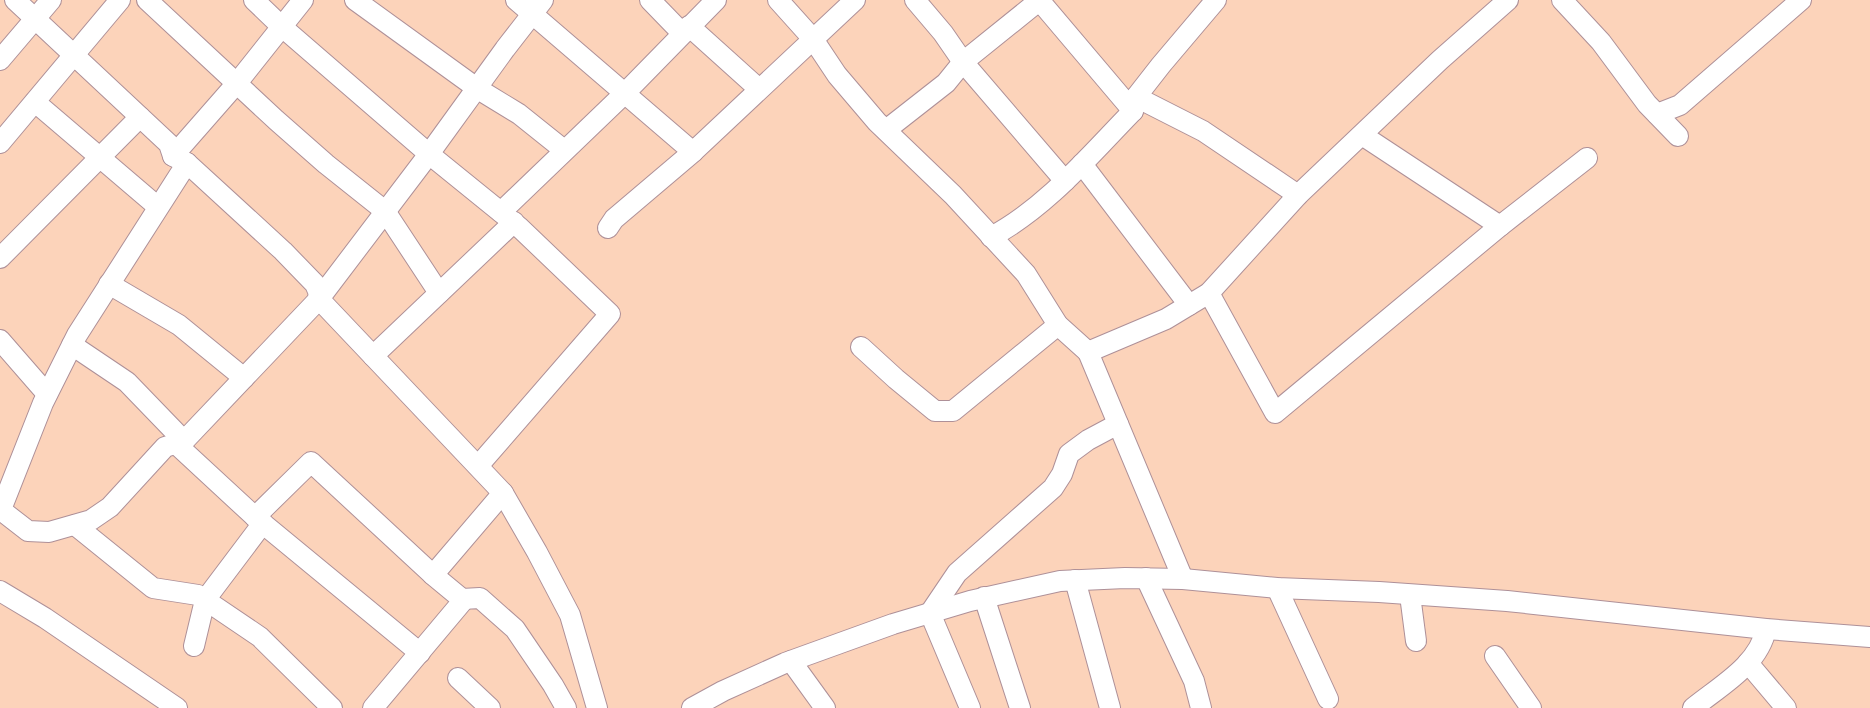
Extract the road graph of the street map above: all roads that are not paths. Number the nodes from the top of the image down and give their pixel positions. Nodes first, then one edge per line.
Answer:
1 (15, 0) edge
2 (51, 0) edge
3 (120, 0) edge
4 (147, 0) edge
5 (254, 0) edge
6 (303, 0) edge
7 (355, 0) edge
8 (516, 0) edge
9 (650, 0) edge
10 (716, 0) edge
11 (778, 0) edge
12 (854, 0) edge
13 (915, 0) edge
14 (1040, 0) edge
15 (1216, 0) edge
16 (1508, 0) edge
17 (1562, 0) edge
18 (1801, 0) edge
19 (538, 7) edge
20 (35, 18) junction
21 (281, 26) junction
22 (686, 30) junction
23 (813, 39) junction
24 (74, 56) junction
25 (0, 60) edge
26 (963, 62) junction
27 (237, 83) junction
28 (478, 89) junction
29 (759, 89) junction
30 (625, 93) junction
31 (35, 102) junction
32 (1135, 104) junction
33 (1657, 114) junction
34 (140, 117) junction
35 (886, 130) junction
36 (1362, 135) junction
37 (1678, 136) dead end
38 (0, 143) edge
39 (564, 150) junction
40 (693, 152) junction
41 (429, 154) junction
42 (99, 158) junction
43 (1587, 158) dead end
44 (180, 159) junction
45 (1082, 164) junction
46 (1065, 181) junction
47 (1298, 195) junction
48 (158, 207) junction
49 (385, 211) junction
50 (507, 217) junction
51 (1500, 226) junction
52 (608, 228) dead end
53 (991, 237) junction
54 (0, 258) edge
55 (109, 284) junction
56 (439, 293) junction
57 (1209, 293) junction
58 (319, 299) junction
59 (1189, 305) junction
60 (1058, 325) junction
61 (0, 340) edge
62 (72, 345) junction
63 (861, 346) dead end
64 (1088, 352) junction
65 (373, 356) junction
66 (244, 378) junction
67 (47, 394) junction
68 (1118, 424) junction
69 (179, 442) junction
70 (478, 466) junction
71 (503, 493) junction
72 (0, 511) edge
73 (259, 520) junction
74 (75, 525) junction
75 (433, 575) junction
76 (1146, 578) junction
77 (1183, 579) junction
78 (1075, 580) junction
79 (1276, 588) junction
80 (0, 591) edge
81 (1410, 595) junction
82 (984, 597) junction
83 (462, 599) junction
84 (205, 600) junction
85 (930, 612) junction
86 (1766, 629) junction
87 (1870, 637) edge
88 (1416, 641) dead end
89 (194, 646) dead end
90 (420, 653) junction
91 (1495, 656) dead end
92 (791, 661) junction
93 (1748, 663) junction
94 (458, 678) dead end
95 (1328, 699) dead end
96 (177, 708) edge
97 (332, 708) edge
98 (373, 708) edge
99 (490, 708) edge
100 (566, 708) edge
101 (597, 708) edge
102 (692, 708) edge
103 (825, 708) edge
104 (970, 708) edge
105 (1020, 708) edge
106 (1110, 708) edge
107 (1201, 708) edge
108 (1531, 708) edge
109 (1693, 708) edge
110 (1786, 708) edge

1 - 20 street
2 - 20 street
3 - 24 street
4 - 27 street
5 - 21 street
6 - 21 street
7 - 28 street
8 - 19 street
9 - 22 street
10 - 22 street
11 - 23 street
12 - 23 street
13 - 26 street
14 - 26 street
14 - 32 street
15 - 32 street
16 - 36 street
17 - 33 street
18 - 33 street
19 - 28 street
19 - 30 street
20 - 24 street
20 - 25 street
21 - 27 street
21 - 41 street
22 - 29 street
22 - 30 street
23 - 29 street
23 - 35 street
24 - 31 street
24 - 34 street
26 - 35 street
26 - 46 street
27 - 44 street
27 - 49 street
28 - 39 street
28 - 41 street
29 - 40 street
30 - 39 street
30 - 40 street
31 - 38 street
31 - 42 street
32 - 45 street
32 - 47 street
33 - 37 street
34 - 42 street
34 - 44 street
35 - 53 street
36 - 47 street
36 - 51 street
39 - 50 street
40 - 52 street
41 - 49 street
41 - 50 street
42 - 48 street
42 - 54 street
43 - 51 street
44 - 48 street
44 - 58 street
45 - 46 street
45 - 59 street
46 - 53 street
47 - 57 street
48 - 55 street
49 - 56 street
49 - 58 street
50 - 56 street
50 - 70 street
51 - 57 street
53 - 60 street
55 - 62 street
55 - 66 street
56 - 65 street
57 - 59 street
58 - 65 street
58 - 66 street
59 - 64 street
60 - 63 street
60 - 64 street
61 - 67 street
62 - 67 street
62 - 69 street
64 - 68 street
65 - 70 street
66 - 69 street
67 - 72 street
68 - 77 street
68 - 85 street
69 - 73 street
69 - 74 street
70 - 71 street
71 - 75 street
71 - 101 street
72 - 74 street
73 - 75 street
73 - 84 street
73 - 90 street
74 - 84 street
75 - 83 street
76 - 77 street
76 - 78 street
76 - 107 street
77 - 79 street
78 - 82 street
78 - 106 street
79 - 81 street
79 - 95 street
80 - 96 street
81 - 86 street
81 - 88 street
82 - 85 street
82 - 105 street
83 - 90 street
83 - 100 street
84 - 89 street
84 - 97 street
85 - 92 street
85 - 104 street
86 - 87 street
86 - 93 street
90 - 98 street
91 - 108 street
92 - 102 street
92 - 103 street
93 - 109 street
93 - 110 street
94 - 99 street

